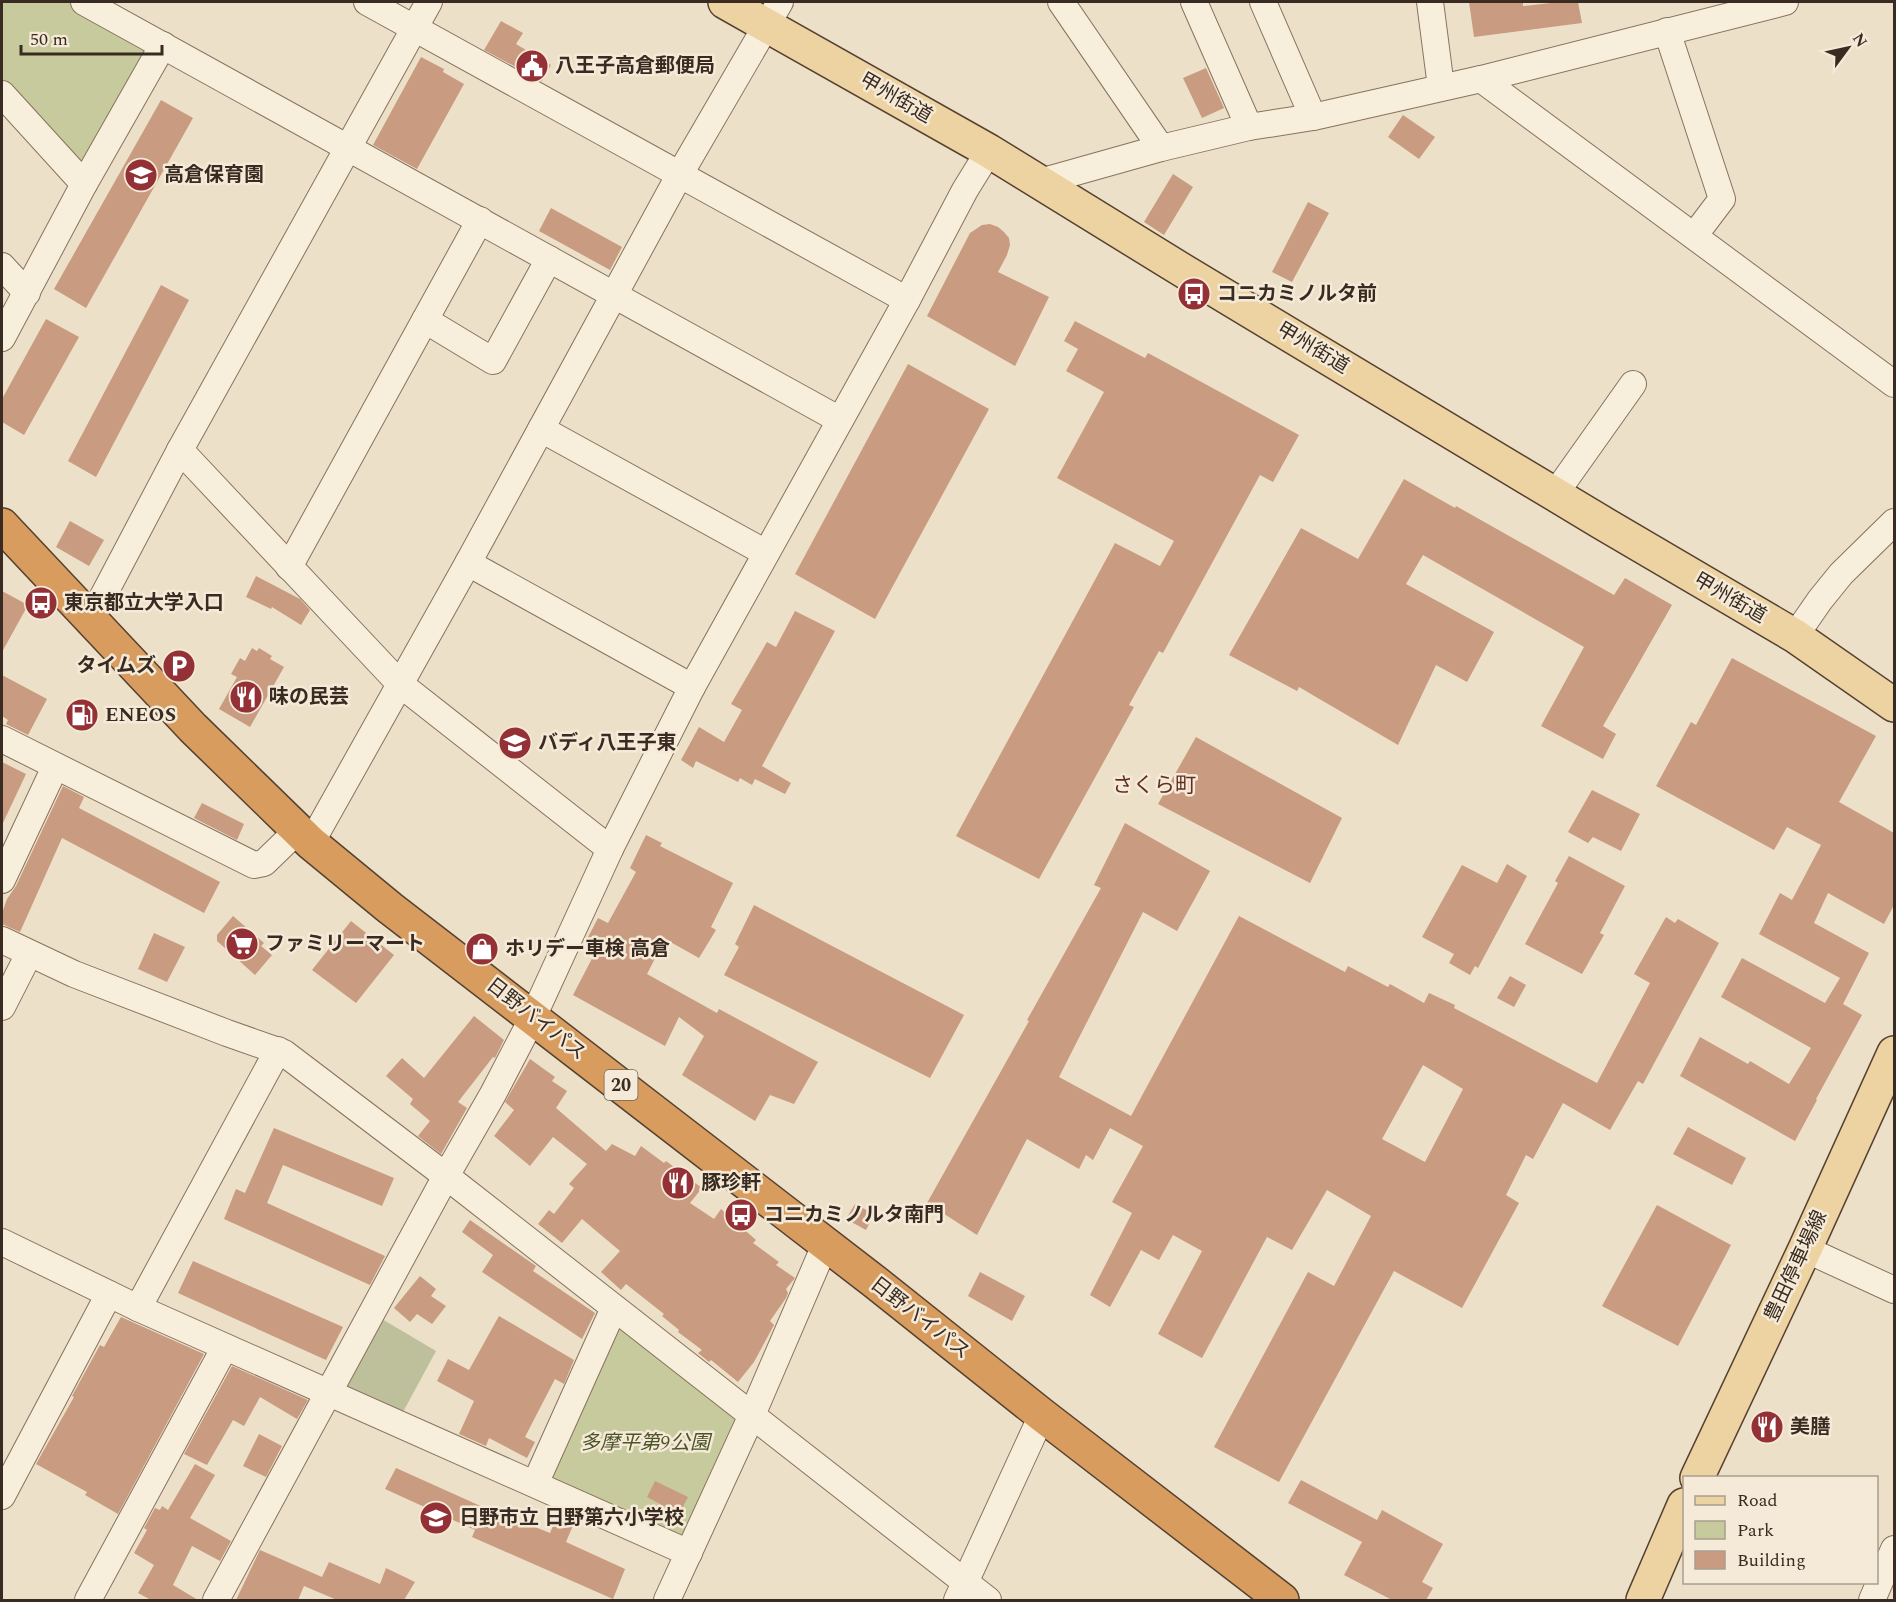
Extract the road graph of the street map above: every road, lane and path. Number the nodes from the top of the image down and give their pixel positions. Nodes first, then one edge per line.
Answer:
1 (84, 2) edge
2 (367, 2) edge
3 (429, 2) edge
4 (725, 2) edge
5 (1061, 2) edge
6 (1194, 2) edge
7 (1263, 2) edge
8 (1430, 2) edge
9 (1785, 2) edge
10 (773, 13) edge
11 (414, 29) junction
12 (1667, 31) junction
13 (163, 45) junction
14 (1481, 79) junction
15 (1442, 87) junction
16 (2, 94) edge
17 (1313, 117) junction
18 (1249, 127) junction
19 (347, 147) junction
20 (1161, 148) junction
21 (989, 151) junction
22 (680, 174) junction
23 (1040, 182) junction
24 (84, 184) junction
25 (480, 220) junction
26 (1694, 236) junction
27 (549, 259) junction
28 (2, 266) edge
29 (27, 293) junction
30 (615, 295) junction
31 (907, 300) junction
32 (425, 320) junction
33 (2, 338) edge
34 (1633, 384) dead end
35 (1894, 384) edge
36 (840, 420) junction
37 (541, 429) junction
38 (180, 450) junction
39 (1555, 494) junction
40 (1894, 522) edge
41 (2, 525) edge
42 (766, 553) junction
43 (468, 563) junction
44 (289, 567) junction
45 (91, 619) junction
46 (1795, 636) junction
47 (400, 684) junction
48 (692, 687) junction
49 (1894, 705) edge
50 (2, 740) edge
51 (55, 767) junction
52 (304, 837) junction
53 (610, 849) junction
54 (2, 880) edge
55 (2, 940) edge
56 (28, 954) junction
57 (2, 1007) edge
58 (533, 1017) junction
59 (278, 1050) junction
60 (1894, 1053) edge
61 (446, 1176) junction
62 (2, 1242) edge
63 (825, 1245) junction
64 (1805, 1249) junction
65 (1894, 1290) edge
66 (109, 1294) junction
67 (138, 1308) junction
68 (614, 1308) junction
69 (225, 1347) junction
70 (330, 1392) junction
71 (752, 1415) junction
72 (1042, 1415) junction
73 (1698, 1476) edge
74 (535, 1484) junction
75 (2, 1496) edge
76 (1683, 1506) edge
77 (1894, 1549) edge
78 (689, 1553) junction
79 (1885, 1576) edge
80 (961, 1592) edge
81 (88, 1600) edge
82 (216, 1600) edge
83 (667, 1600) edge
84 (988, 1600) edge
85 (1282, 1600) edge
86 (1643, 1600) edge
87 (1872, 1600) edge

1 - 13 street
2 - 11 street
3 - 11 street
4 - 10 main road, 甲州街道
5 - 20 street
6 - 18 street
7 - 17 street
8 - 15 street
9 - 12 street
10 - 21 main road, 甲州街道
10 - 22 street
11 - 19 street
11 - 22 street
12 - 14 street
12 - 26 street
13 - 19 street
13 - 24 street
14 - 15 street
14 - 26 street
15 - 17 street
16 - 24 street
17 - 18 street
18 - 20 street
19 - 25 street
19 - 38 street
20 - 23 street
21 - 23 main road, 甲州街道
21 - 31 street
22 - 30 street
22 - 31 street
23 - 39 main road, 甲州街道
24 - 29 street
25 - 27 street
25 - 32 street
26 - 35 street
27 - 30 street
27 - 32 street
28 - 29 street
29 - 33 street
30 - 36 street
30 - 37 street
31 - 36 street
32 - 44 street
34 - 39 street
36 - 42 street
37 - 42 street
37 - 43 street
38 - 44 street
38 - 45 street
39 - 46 main road, 甲州街道
40 - 46 street
41 - 45 highway, 日野バイパス / 20
42 - 48 street
43 - 47 street
43 - 48 street
44 - 47 street
45 - 52 highway, 日野バイパス / 20
46 - 49 main road, 甲州街道
47 - 52 street
47 - 53 street
48 - 53 street
50 - 51 street
51 - 52 street
51 - 54 street
52 - 58 highway, 日野バイパス / 20
53 - 58 street
55 - 56 street
56 - 57 street
56 - 59 street
58 - 61 street
58 - 63 highway, 日野バイパス / 20
59 - 61 street
59 - 67 street
60 - 64 main road, 豊田停車場線
61 - 68 street
61 - 70 street
62 - 66 street
63 - 71 street
63 - 72 highway, 日野バイパス / 20
64 - 65 street
64 - 73 main road, 豊田停車場線
66 - 67 street
66 - 75 street
67 - 69 street
68 - 71 street
68 - 74 street
69 - 70 street
69 - 81 street
70 - 74 street
70 - 82 street
71 - 78 street
71 - 80 street
72 - 80 street
72 - 85 highway, 日野バイパス / 20
74 - 78 street
76 - 86 main road
77 - 79 street
78 - 83 street
79 - 87 street
80 - 84 street

